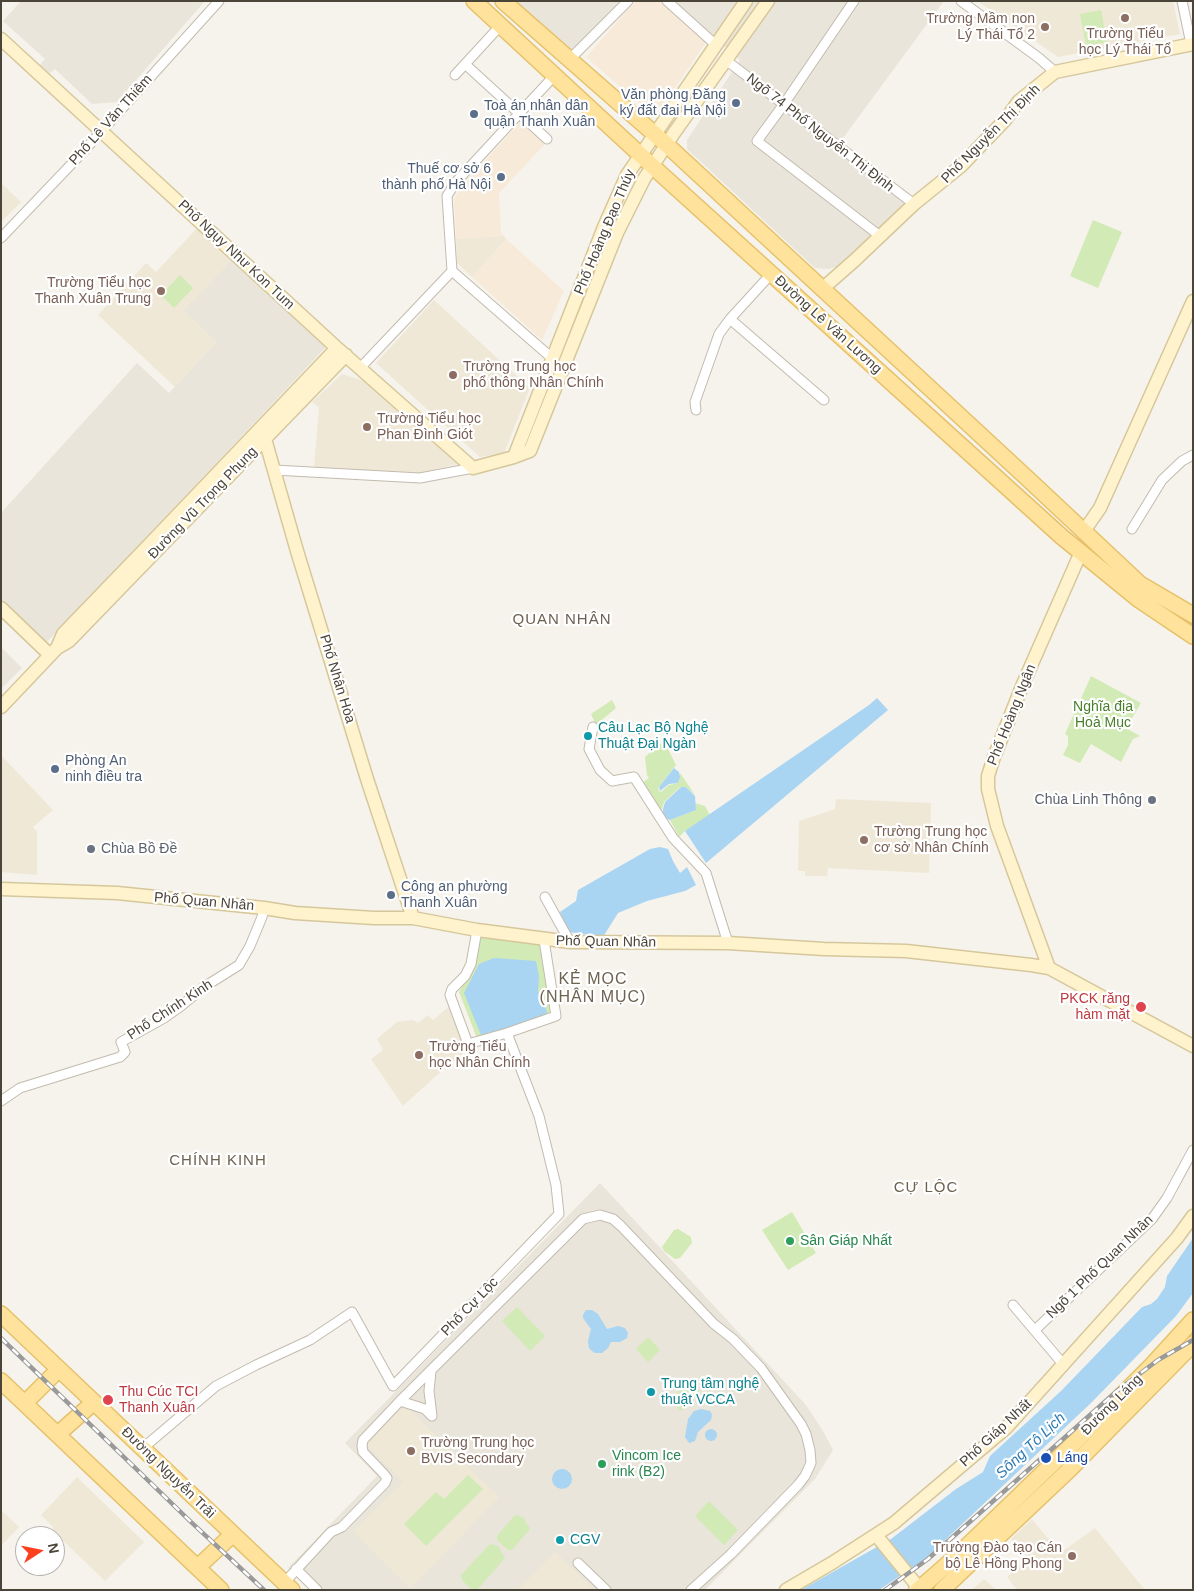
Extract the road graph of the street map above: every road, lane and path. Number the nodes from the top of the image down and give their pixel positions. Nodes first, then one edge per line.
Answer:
1 (219, 1) edge
2 (474, 1) edge
3 (628, 1) edge
4 (667, 1) edge
5 (746, 1) edge
6 (768, 1) edge
7 (854, 1) edge
8 (961, 1) edge
9 (1182, 1) edge
10 (506, 2) edge
11 (496, 31) junction
12 (1, 39) edge
13 (1192, 44) edge
14 (716, 45) junction
15 (569, 60) junction
16 (727, 60) junction
17 (465, 64) junction
18 (1055, 72) junction
19 (455, 75) dead end
20 (554, 76) junction
21 (784, 104) junction
22 (520, 114) junction
23 (102, 131) junction
24 (654, 134) junction
25 (547, 138) dead end
26 (667, 145) junction
27 (640, 155) junction
28 (653, 166) junction
29 (914, 204) junction
30 (604, 227) junction
31 (617, 233) junction
32 (880, 236) junction
33 (1, 238) edge
34 (452, 271) junction
35 (772, 273) junction
36 (822, 289) junction
37 (1193, 300) edge
38 (730, 318) junction
39 (888, 349) junction
40 (341, 352) junction
41 (558, 362) junction
42 (360, 367) junction
43 (875, 367) junction
44 (824, 400) dead end
45 (696, 410) dead end
46 (265, 439) junction
47 (1193, 455) edge
48 (514, 457) junction
49 (473, 468) junction
50 (274, 470) junction
51 (192, 508) junction
52 (1132, 529) dead end
53 (1084, 531) junction
54 (1081, 552) junction
55 (1, 608) edge
56 (1190, 615) edge
57 (1177, 626) junction
58 (1193, 631) edge
59 (1193, 636) edge
60 (54, 652) junction
61 (1, 707) edge
62 (593, 727) dead end
63 (1, 889) edge
64 (545, 897) dead end
65 (264, 908) junction
66 (413, 918) junction
67 (477, 930) junction
68 (544, 940) junction
69 (570, 942) junction
70 (728, 943) junction
71 (1049, 968) junction
72 (507, 1033) junction
73 (1193, 1046) edge
74 (1, 1101) edge
75 (1193, 1150) edge
76 (1193, 1216) edge
77 (1013, 1305) dead end
78 (1, 1314) edge
79 (1193, 1320) edge
80 (1035, 1330) junction
81 (1192, 1345) edge
82 (1063, 1364) junction
83 (58, 1369) junction
84 (430, 1370) junction
85 (1, 1381) edge
86 (400, 1401) junction
87 (94, 1402) junction
88 (25, 1403) junction
89 (58, 1434) junction
90 (143, 1448) junction
91 (1030, 1496) junction
92 (233, 1534) junction
93 (878, 1538) junction
94 (578, 1563) dead end
95 (198, 1567) junction
96 (296, 1569) junction
97 (288, 1586) edge
98 (917, 1589) edge
99 (222, 1590) edge
100 (317, 1590) edge
101 (606, 1590) edge
102 (691, 1590) edge
103 (786, 1590) edge
104 (942, 1590) edge

1 - 23 street, Phố Lê Văn Thiêm
2 - 11 main road, Đường Lê Văn Lương
3 - 15 street
4 - 14 street
5 - 14 street, Phố Hoàng Đạo Thúy
6 - 16 street, Phố Hoàng Đạo Thúy
7 - 21 street
8 - 18 street
9 - 13 street
10 - 15 main road, Đường Lê Văn Lương
11 - 17 street
11 - 20 main road, Đường Lê Văn Lương
12 - 23 street, Phố Ngụy Như Kon Tum
13 - 18 street, Phố Nguyễn Thị Định
14 - 24 street, Phố Hoàng Đạo Thúy
15 - 24 main road, Đường Lê Văn Lương
16 - 21 street, Ngõ 74 Phố Nguyễn Thị Định
16 - 26 street, Phố Hoàng Đạo Thúy
17 - 19 street
17 - 22 street
18 - 29 street, Phố Nguyễn Thị Định
20 - 22 street
20 - 27 main road, Đường Lê Văn Lương
21 - 29 street, Ngõ 74 Phố Nguyễn Thị Định
21 - 32 street
22 - 25 street
22 - 34 street
23 - 33 street, Phố Lê Văn Thiêm
23 - 40 street, Phố Ngụy Như Kon Tum
24 - 26 main road, Đường Lê Văn Lương
24 - 27 street, Phố Hoàng Đạo Thúy
26 - 28 street, Phố Hoàng Đạo Thúy
26 - 36 main road, Đường Lê Văn Lương
27 - 28 main road, Đường Lê Văn Lương
27 - 30 street, Phố Hoàng Đạo Thúy
28 - 31 street, Phố Hoàng Đạo Thúy
28 - 35 main road, Đường Lê Văn Lương
29 - 32 street, Phố Nguyễn Thị Định
30 - 31 street
30 - 41 street, Phố Hoàng Đạo Thúy
31 - 41 street, Phố Hoàng Đạo Thúy
32 - 36 street, Phố Nguyễn Thị Định
34 - 41 street
34 - 42 street
35 - 38 street
35 - 43 main road, Đường Lê Văn Lương
36 - 39 main road, Đường Lê Văn Lương
37 - 53 street
38 - 44 street
38 - 45 street
39 - 43 main road
39 - 53 main road, Đường Lê Văn Lương
40 - 42 street, Phố Ngụy Như Kon Tum
40 - 46 street, Đường Vũ Trọng Phụng
40 - 51 street, Đường Vũ Trọng Phụng
41 - 48 street, Phố Hoàng Đạo Thúy
41 - 48 street, Phố Hoàng Đạo Thúy
42 - 49 street, Phố Ngụy Như Kon Tum
43 - 54 main road, Đường Lê Văn Lương
46 - 50 street, Phố Nhân Hòa
46 - 51 street, Đường Vũ Trọng Phụng
47 - 52 street
48 - 49 street
49 - 50 street
50 - 66 street, Phố Nhân Hòa
51 - 60 street, Đường Vũ Trọng Phụng
53 - 56 main road, Đường Lê Văn Lương
54 - 57 main road, Đường Lê Văn Lương
54 - 71 street, Phố Hoàng Ngân
55 - 60 street
57 - 58 main road
57 - 59 main road, Đường Lê Văn Lương
60 - 61 street, Đường Vũ Trọng Phụng
62 - 70 street
63 - 65 street, Phố Quan Nhân
64 - 69 street
65 - 66 street, Phố Quan Nhân
65 - 74 street, Phố Chính Kinh
66 - 67 street, Phố Quan Nhân
67 - 68 street, Phố Quan Nhân
67 - 72 street
68 - 69 street, Phố Quan Nhân
68 - 72 street
69 - 70 street, Phố Quan Nhân
70 - 71 street, Phố Quan Nhân
71 - 73 street, Phố Quan Nhân
72 - 90 street, Phố Cự Lộc
75 - 80 street, Ngõ 1 Phố Quan Nhân
76 - 82 street, Phố Giáp Nhất
77 - 80 street
78 - 83 main road, Đường Nguyễn Trãi
79 - 91 main road, Đường Láng
80 - 82 street
81 - 91 main road, Đường Láng
82 - 93 street, Phố Giáp Nhất
83 - 87 main road, Đường Nguyễn Trãi
83 - 88 main road
84 - 86 street
84 - 86 street
84 - 102 street
85 - 88 main road
86 - 96 street
87 - 89 main road
87 - 90 main road, Đường Nguyễn Trãi
88 - 89 main road
89 - 95 main road
90 - 92 main road, Đường Nguyễn Trãi
91 - 98 main road, Đường Láng
91 - 104 main road, Đường Láng
92 - 95 main road
92 - 97 main road, Đường Nguyễn Trãi
93 - 98 street
93 - 103 street, Phố Giáp Nhất
94 - 101 street
95 - 99 main road
96 - 97 street
96 - 100 street

